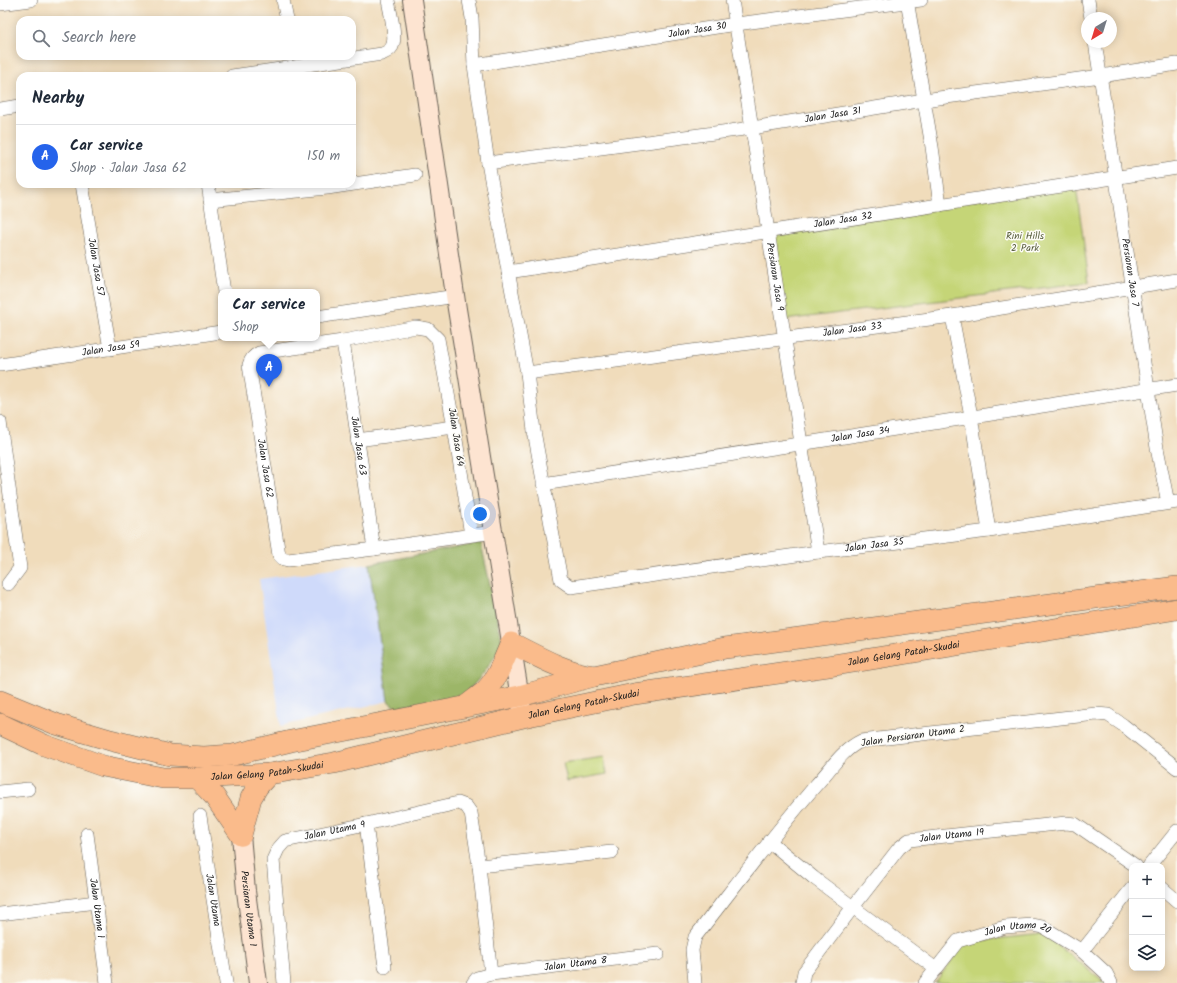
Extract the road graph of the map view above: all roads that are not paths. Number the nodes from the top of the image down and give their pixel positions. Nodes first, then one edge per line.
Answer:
1 (31, 0) edge
2 (283, 0) edge
3 (388, 0) edge
4 (412, 0) edge
5 (469, 0) edge
6 (732, 0) edge
7 (921, 0) edge
8 (1088, 0) edge
9 (907, 1) edge
10 (0, 4) edge
11 (1090, 12) edge
12 (286, 16) edge
13 (736, 24) junction
14 (1096, 48) edge
15 (356, 56) edge
16 (307, 60) edge
17 (295, 61) edge
18 (1177, 64) edge
19 (474, 65) junction
20 (249, 72) edge
21 (1101, 76) junction
22 (924, 100) junction
23 (16, 107) edge
24 (0, 109) edge
25 (752, 128) junction
26 (488, 163) junction
27 (1177, 168) edge
28 (415, 175) dead end
29 (1116, 178) junction
30 (356, 184) edge
31 (83, 188) edge
32 (208, 188) edge
33 (327, 188) edge
34 (210, 200) junction
35 (940, 205) junction
36 (768, 232) junction
37 (508, 272) junction
38 (1177, 280) edge
39 (1132, 286) junction
40 (224, 289) edge
41 (456, 296) junction
42 (952, 316) junction
43 (320, 317) edge
44 (218, 332) edge
45 (438, 339) joint
46 (784, 339) junction
47 (343, 342) junction
48 (291, 343) edge
49 (110, 349) junction
50 (0, 365) edge
51 (527, 373) junction
52 (1177, 385) edge
53 (1148, 389) junction
54 (971, 416) junction
55 (0, 422) edge
56 (454, 427) junction
57 (358, 440) junction
58 (800, 443) junction
59 (543, 484) junction
60 (1173, 502) edge
61 (989, 531) junction
62 (494, 532) junction
63 (471, 535) junction
64 (374, 549) junction
65 (818, 552) junction
66 (8, 584) dead end
67 (1177, 588) edge
68 (1177, 609) edge
69 (820, 635) junction
70 (511, 643) junction
71 (828, 666) junction
72 (594, 676) junction
73 (520, 696) junction
74 (0, 701) edge
75 (463, 708) junction
76 (523, 717) junction
77 (0, 724) edge
78 (1177, 768) edge
79 (269, 774) junction
80 (197, 778) junction
81 (28, 790) dead end
82 (0, 792) edge
83 (200, 816) dead end
84 (366, 824) junction
85 (1177, 831) edge
86 (87, 834) dead end
87 (241, 835) junction
88 (769, 841) junction
89 (612, 852) dead end
90 (1132, 863) edge
91 (1151, 863) edge
92 (479, 866) junction
93 (1165, 891) edge
94 (1129, 892) edge
95 (1177, 901) edge
96 (96, 902) junction
97 (852, 907) junction
98 (0, 914) edge
99 (1082, 951) junction
100 (658, 954) dead end
101 (385, 966) dead end
102 (936, 969) junction
103 (491, 974) junction
104 (107, 983) edge
105 (226, 983) edge
106 (258, 983) edge
107 (284, 983) edge
108 (473, 983) edge
109 (695, 983) edge
110 (802, 983) edge
111 (925, 983) edge
112 (1111, 983) edge

1 - 10 street
2 - 12 street
3 - 15 street
4 - 41 street
5 - 19 street
6 - 13 street, Persiaran Jasa 9
7 - 9 street, Jalan Jasa 30
8 - 11 street
9 - 13 street, Jalan Jasa 30
9 - 22 street
13 - 19 street, Jalan Jasa 30
13 - 25 street, Persiaran Jasa 9
14 - 21 street, Persiaran Jasa 7
16 - 17 street
17 - 20 street
18 - 21 street, Jalan Jasa 31
19 - 26 street
21 - 22 street, Jalan Jasa 31
21 - 29 street, Persiaran Jasa 7
22 - 25 street, Jalan Jasa 31
22 - 35 street
23 - 24 street
25 - 26 street, Jalan Jasa 31
25 - 36 street, Persiaran Jasa 9
26 - 37 street
27 - 29 street, Jalan Jasa 32
28 - 30 street
29 - 35 street, Jalan Jasa 32
29 - 39 street, Persiaran Jasa 7
31 - 49 street, Jalan Jasa 57
32 - 34 street
33 - 34 street
34 - 40 street
35 - 36 street, Jalan Jasa 32
36 - 37 street, Jalan Jasa 32
36 - 46 street, Persiaran Jasa 9
37 - 51 street
38 - 39 street, Jalan Jasa 33
39 - 42 street, Jalan Jasa 33
39 - 53 street, Persiaran Jasa 7
41 - 43 street
41 - 62 street
42 - 46 street, Jalan Jasa 33
42 - 54 street
44 - 49 street, Jalan Jasa 59
45 - 47 street, Jalan Jasa 62
45 - 56 street, Jalan Jasa 64
46 - 51 street, Jalan Jasa 33
46 - 58 street, Persiaran Jasa 9
47 - 48 street, Jalan Jasa 62
47 - 57 street, Jalan Jasa 63
48 - 64 street, Jalan Jasa 62
49 - 50 street, Jalan Jasa 59
51 - 59 street
52 - 53 street, Jalan Jasa 34
53 - 54 street, Jalan Jasa 34
53 - 60 street, Persiaran Jasa 7
54 - 58 street, Jalan Jasa 34
54 - 61 street
55 - 66 street
56 - 57 street
56 - 63 street, Jalan Jasa 64
57 - 64 street, Jalan Jasa 63
58 - 59 street, Jalan Jasa 34
58 - 65 street, Persiaran Jasa 9
59 - 65 street, Jalan Jasa 35
60 - 61 street, Jalan Jasa 35
61 - 65 street, Jalan Jasa 35
62 - 63 street, Jalan Jasa 62
62 - 70 street
63 - 64 street, Jalan Jasa 62
67 - 69 main road, Jalan Gelang Patah-Skudai
68 - 71 main road, Jalan Gelang Patah-Skudai
69 - 71 main road
69 - 72 main road, Jalan Gelang Patah-Skudai
70 - 72 main road
70 - 73 street
70 - 75 main road
71 - 76 main road, Jalan Gelang Patah-Skudai
72 - 73 main road, Jalan Gelang Patah-Skudai
73 - 75 main road, Jalan Gelang Patah-Skudai
73 - 76 street
74 - 75 main road, Jalan Gelang Patah-Skudai
76 - 79 main road, Jalan Gelang Patah-Skudai
77 - 80 main road, Jalan Gelang Patah-Skudai
78 - 88 street, Jalan Persiaran Utama 2
79 - 80 main road, Jalan Gelang Patah-Skudai
79 - 87 main road
80 - 87 main road
81 - 82 street
83 - 105 street, Jalan Utama
84 - 92 street, Jalan Utama 9
84 - 101 street
84 - 107 street, Jalan Utama 9
85 - 91 street
86 - 96 street, Jalan Utama 1
87 - 106 street, Persiaran Utama 1
88 - 97 street
88 - 109 street, Jalan Persiaran Utama 2
89 - 92 street
90 - 97 street, Jalan Utama 19
92 - 103 street, Jalan Utama 9
93 - 95 street
94 - 99 street
96 - 98 street
96 - 104 street, Jalan Utama 1
97 - 102 street
97 - 110 street, Jalan Utama 19
99 - 102 street, Jalan Utama 20
99 - 112 street, Jalan Utama 20
100 - 103 street, Jalan Utama 8
102 - 111 street, Jalan Utama 20
103 - 108 street, Jalan Utama 8

